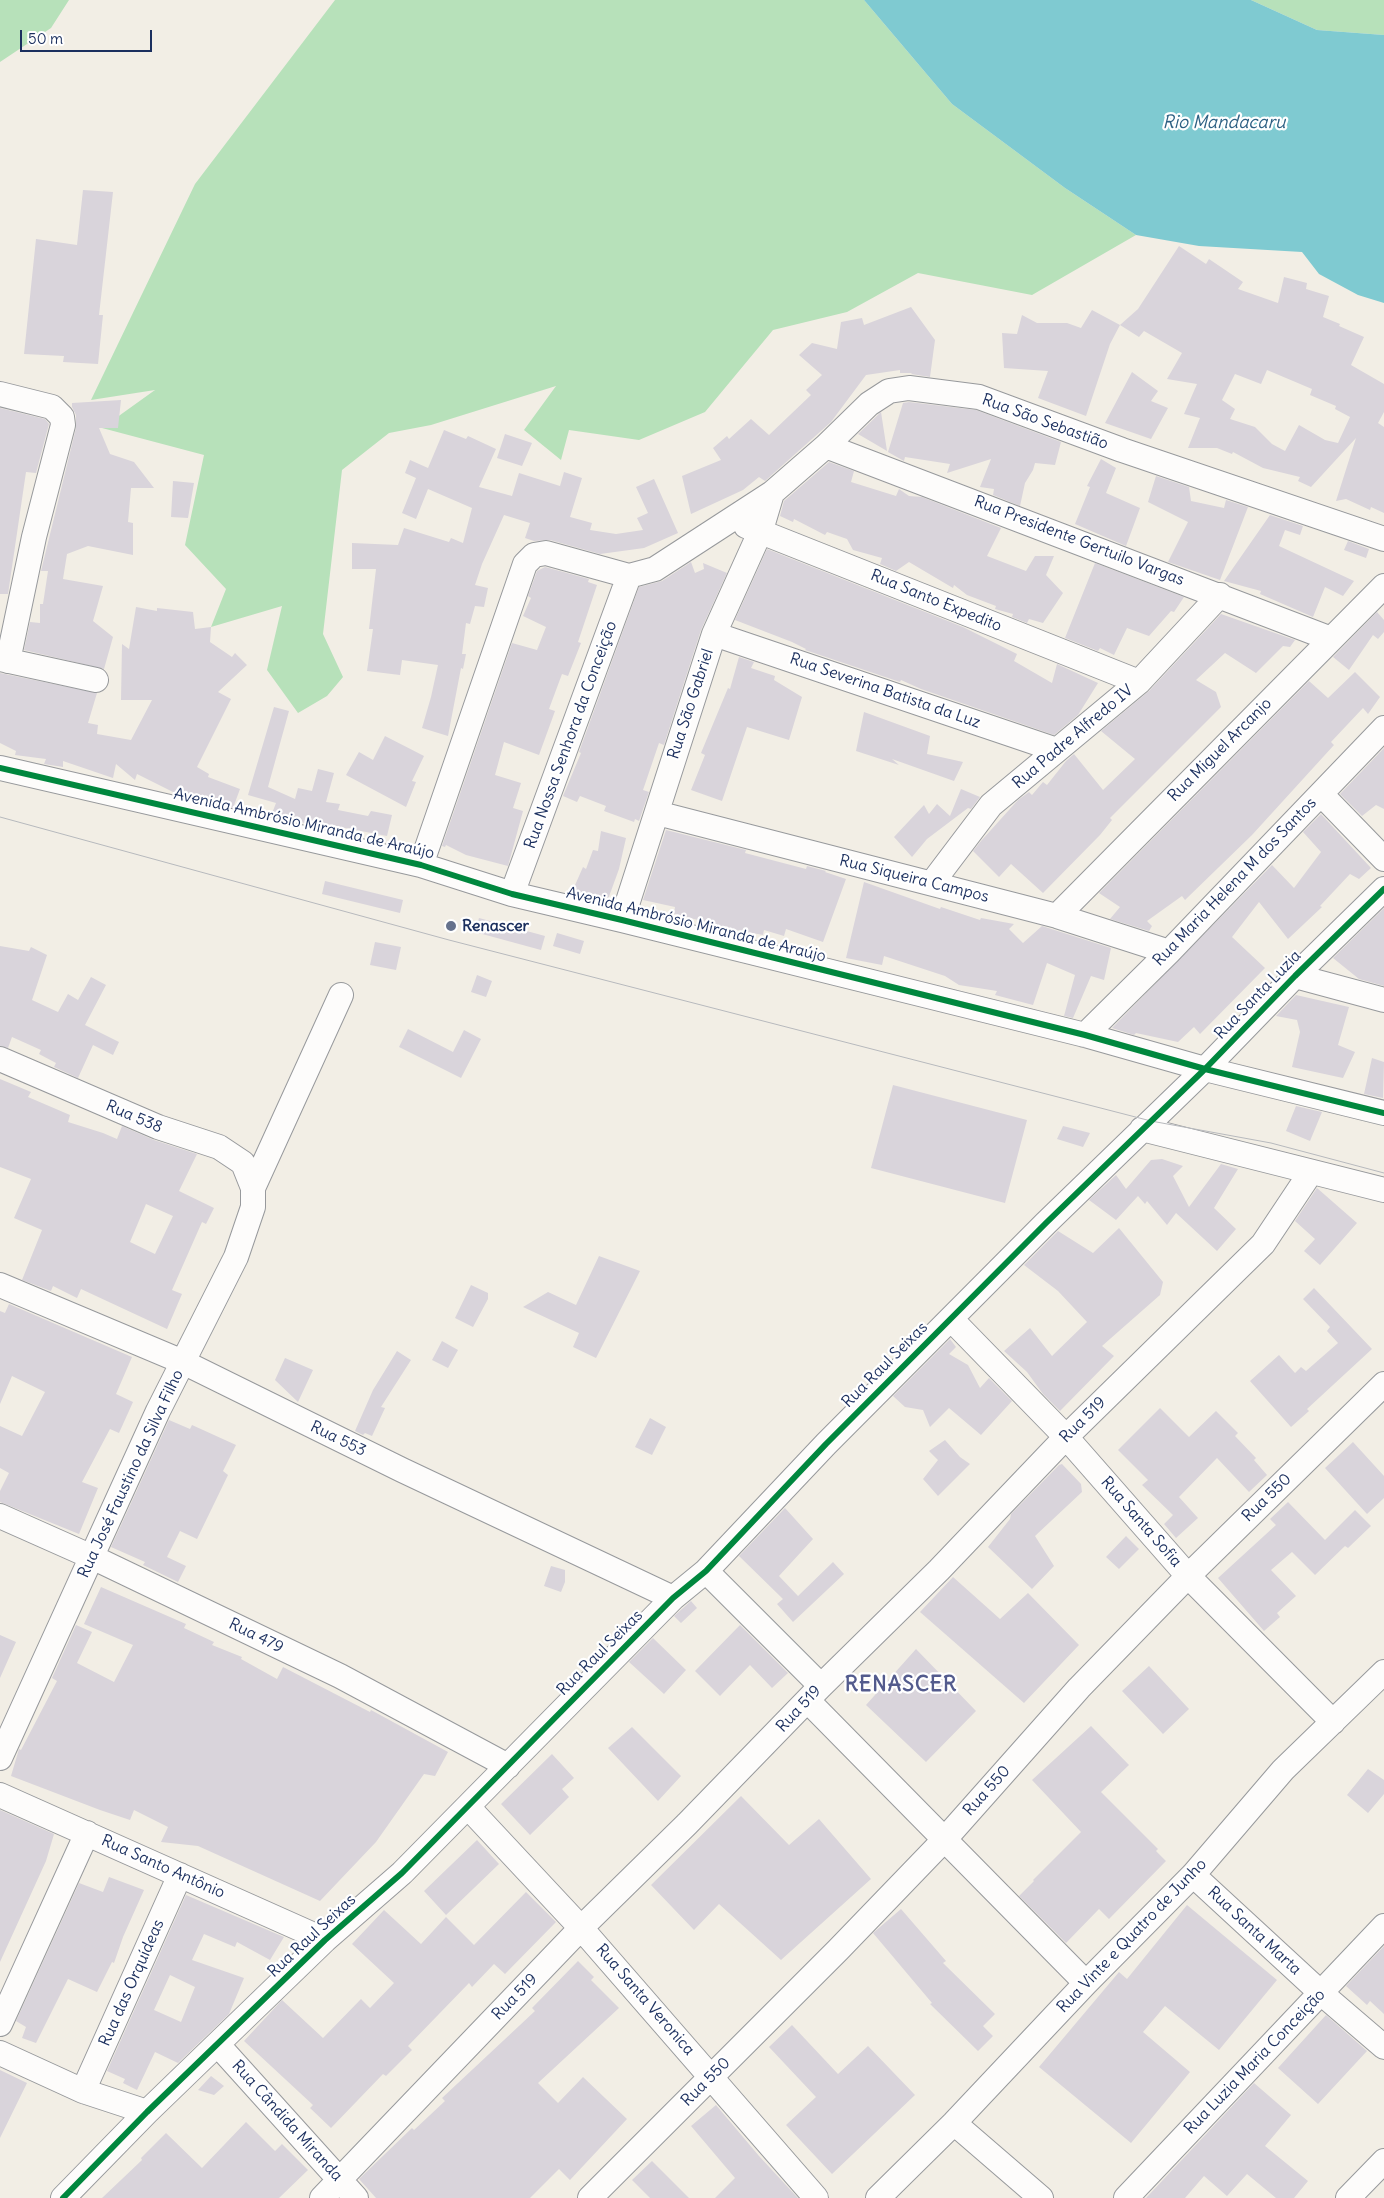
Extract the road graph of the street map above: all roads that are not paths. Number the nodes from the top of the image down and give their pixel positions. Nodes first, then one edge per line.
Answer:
1 (0, 394) edge
2 (826, 446) junction
3 (772, 493) junction
4 (731, 521) junction
5 (761, 530) junction
6 (1384, 539) edge
7 (630, 576) junction
8 (1384, 586) edge
9 (1220, 595) junction
10 (714, 634) junction
11 (1330, 639) junction
12 (4, 660) edge
13 (96, 680) dead end
14 (1139, 682) junction
15 (1384, 728) edge
16 (1057, 750) junction
17 (0, 768) edge
18 (1321, 794) junction
19 (657, 813) junction
20 (1384, 859) edge
21 (421, 865) junction
22 (932, 883) junction
23 (1384, 889) edge
24 (512, 894) junction
25 (1057, 916) junction
26 (622, 920) junction
27 (1169, 952) junction
28 (1295, 976) junction
29 (341, 995) dead end
30 (1384, 1000) edge
31 (1085, 1035) junction
32 (0, 1059) edge
33 (1205, 1068) junction
34 (1384, 1113) edge
35 (1146, 1125) junction
36 (1311, 1172) junction
37 (253, 1188) junction
38 (1384, 1190) edge
39 (0, 1286) edge
40 (950, 1319) junction
41 (183, 1362) junction
42 (1384, 1384) edge
43 (1066, 1437) junction
44 (0, 1516) edge
45 (92, 1557) junction
46 (706, 1571) junction
47 (1188, 1576) junction
48 (674, 1598) junction
49 (1384, 1672) edge
50 (814, 1694) junction
51 (1333, 1722) junction
52 (0, 1758) edge
53 (508, 1766) junction
54 (0, 1795) edge
55 (468, 1807) junction
56 (87, 1832) junction
57 (944, 1840) junction
58 (180, 1875) junction
59 (1192, 1875) junction
60 (1384, 1926) edge
61 (581, 1928) junction
62 (325, 1940) junction
63 (1086, 1983) junction
64 (7, 1989) edge
65 (1321, 1993) junction
66 (0, 2024) edge
67 (218, 2045) junction
68 (1384, 2047) edge
69 (0, 2053) edge
70 (712, 2076) junction
71 (83, 2091) junction
72 (147, 2112) junction
73 (954, 2123) junction
74 (1384, 2161) edge
75 (340, 2180) junction
76 (63, 2198) edge
77 (322, 2198) edge
78 (356, 2198) edge
79 (590, 2198) edge
80 (816, 2198) edge
81 (878, 2198) edge
82 (1041, 2198) edge
83 (1126, 2198) edge
84 (1348, 2198) edge

1 - 12 street
2 - 3 street, Rua São Sebastião
2 - 6 street, Rua São Sebastião
2 - 9 street, Rua Presidente Gertuilo Vargas
3 - 4 street, Rua São Sebastião
3 - 5 street, Rua São Gabriel
4 - 5 street, Rua Santo Expedito
4 - 7 street, Rua São Sebastião
5 - 10 street, Rua São Gabriel
5 - 14 street, Rua Santo Expedito
7 - 21 street
7 - 24 street, Rua Nossa Senhora da Conceição
8 - 11 street, Rua Miguel Arcanjo
9 - 11 street, Rua Presidente Gertuilo Vargas
9 - 14 street, Rua Padre Alfredo IV
10 - 16 street, Rua Severina Batista da Luz
10 - 19 street, Rua São Gabriel
11 - 25 street, Rua Miguel Arcanjo
12 - 13 street
14 - 16 street, Rua Padre Alfredo IV
15 - 18 street, Rua Maria Helena M dos Santos
16 - 22 street, Rua Padre Alfredo IV
17 - 21 street, Avenida Ambrósio Miranda de Araújo
18 - 20 street
18 - 27 street, Rua Maria Helena M dos Santos
19 - 22 street, Rua Siqueira Campos
19 - 26 street, Rua São Gabriel
21 - 24 street, Avenida Ambrósio Miranda de Araújo
22 - 25 street, Rua Siqueira Campos
23 - 28 street, Rua Santa Luzia
24 - 26 street, Avenida Ambrósio Miranda de Araújo
25 - 27 street, Rua Siqueira Campos
26 - 31 street, Avenida Ambrósio Miranda de Araújo
27 - 31 street, Rua Maria Helena M dos Santos
28 - 30 street
28 - 33 street, Rua Santa Luzia
29 - 37 street
31 - 33 street, Avenida Ambrósio Miranda de Araújo
32 - 37 street, Rua 538
33 - 34 street, Avenida Ambrósio Miranda de Araújo
33 - 35 street, Rua Santa Luzia
35 - 36 street
35 - 40 street, Rua Raul Seixas
36 - 38 street
36 - 43 street, Rua 519
37 - 41 street, Rua José Faustino da Silva Filho
39 - 41 street, Rua 553
40 - 43 street, Rua Santa Sofia
40 - 46 street, Rua Raul Seixas
41 - 45 street, Rua José Faustino da Silva Filho
41 - 48 street, Rua 553
42 - 47 street, Rua 550
43 - 47 street, Rua Santa Sofia
43 - 50 street, Rua 519
44 - 45 street, Rua 479
45 - 52 street, Rua José Faustino da Silva Filho
45 - 53 street, Rua 479
46 - 48 street, Rua Raul Seixas
46 - 50 street
47 - 51 street, Rua Santa Sofia
47 - 57 street, Rua 550
48 - 53 street, Rua Raul Seixas
49 - 51 street, Rua Vinte e Quatro de Junho
50 - 57 street
50 - 61 street, Rua 519
51 - 59 street, Rua Vinte e Quatro de Junho
53 - 55 street, Rua Raul Seixas
54 - 56 street, Rua Santo Antônio
55 - 61 street, Rua Santa Veronica
55 - 62 street, Rua Raul Seixas
56 - 58 street, Rua Santo Antônio
56 - 64 street
57 - 63 street
57 - 70 street, Rua 550
58 - 62 street, Rua Santo Antônio
58 - 71 street, Rua das Orquídeas
59 - 63 street, Rua Vinte e Quatro de Junho
59 - 65 street, Rua Santa Marta
60 - 65 street, Rua Luzia Maria Conceição
61 - 70 street, Rua Santa Veronica
61 - 75 street, Rua 519
62 - 67 street, Rua Raul Seixas
63 - 73 street, Rua Vinte e Quatro de Junho
64 - 66 street
65 - 68 street, Rua Santa Marta
65 - 83 street, Rua Luzia Maria Conceição
67 - 72 street, Rua Raul Seixas
67 - 75 street, Rua Cândida Miranda
69 - 71 street
70 - 79 street, Rua 550
70 - 80 street, Rua Santa Veronica
71 - 72 street
72 - 76 street, Rua Raul Seixas
73 - 81 street, Rua Vinte e Quatro de Junho
73 - 82 street
74 - 84 street
75 - 77 street, Rua 519
75 - 78 street, Rua Cândida Miranda

